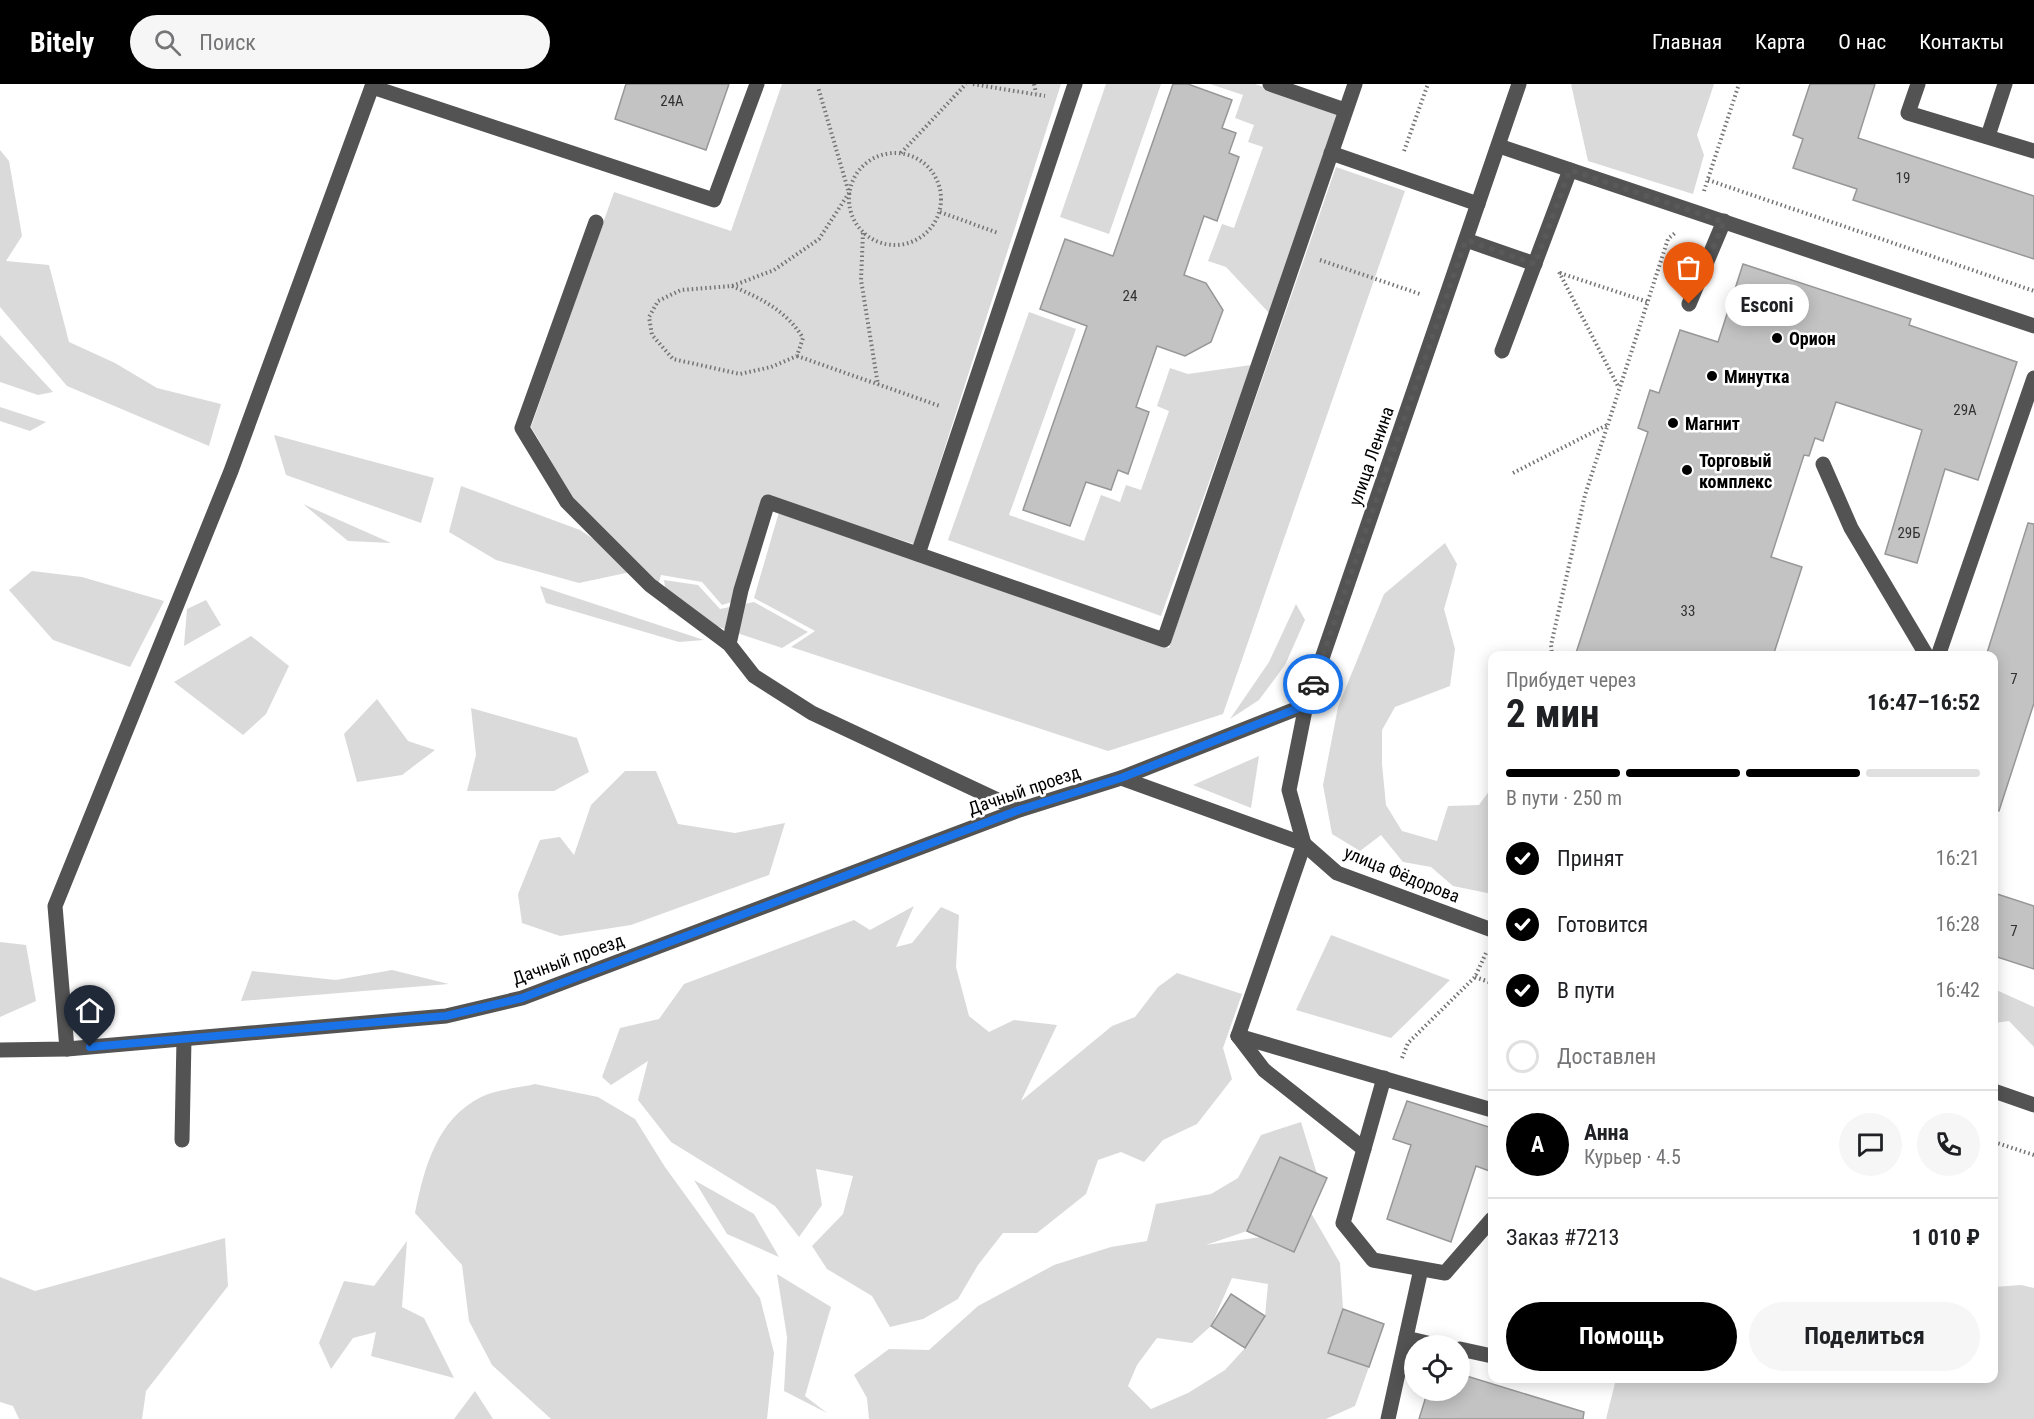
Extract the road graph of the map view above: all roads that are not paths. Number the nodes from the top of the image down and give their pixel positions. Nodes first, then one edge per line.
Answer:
1 (757, 84) edge
2 (1075, 84) edge
3 (1270, 84) edge
4 (1355, 84) edge
5 (1519, 84) edge
6 (1918, 84) edge
7 (2005, 84) edge
8 (372, 85) edge
9 (1346, 110) junction
10 (1988, 136) junction
11 (1499, 146) junction
12 (2034, 151) edge
13 (1331, 153) junction
14 (1570, 170) junction
15 (1479, 204) junction
16 (596, 222) dead end
17 (1724, 222) junction
18 (1466, 240) junction
19 (1535, 264) junction
20 (1689, 304) dead end
21 (2034, 326) edge
22 (1502, 351) dead end
23 (2034, 378) edge
24 (1823, 464) dead end
25 (918, 554) junction
26 (729, 644) junction
27 (1924, 651) edge
28 (1940, 651) edge
29 (1306, 705) junction
30 (1121, 778) junction
31 (1019, 810) junction
32 (1304, 844) junction
33 (1488, 929) edge
34 (1238, 1036) junction
35 (184, 1039) junction
36 (67, 1049) junction
37 (0, 1050) edge
38 (1389, 1080) junction
39 (1998, 1092) edge
40 (2034, 1105) edge
41 (1488, 1109) edge
42 (182, 1140) dead end
43 (1364, 1149) junction
44 (1488, 1225) edge
45 (1421, 1269) junction
46 (1407, 1335) edge
47 (1404, 1347) edge
48 (1470, 1351) edge
49 (1488, 1355) edge
50 (1388, 1419) edge

1 - 8 street
2 - 25 street
3 - 9 street
4 - 9 street
5 - 11 street, улица Ленина
6 - 10 street
7 - 10 street
8 - 36 street
9 - 13 street
10 - 12 street
11 - 14 street
11 - 15 street, улица Ленина
13 - 15 street
13 - 25 street
14 - 17 street
14 - 19 street
15 - 18 street, улица Ленина
16 - 26 street
17 - 20 street
17 - 21 street
18 - 19 street
18 - 29 street, улица Ленина
19 - 22 street
23 - 28 street
24 - 27 street
25 - 26 street
26 - 31 street
29 - 30 street, Дачный проезд
29 - 32 street, улица Ленина
30 - 31 street, Дачный проезд
30 - 32 street
31 - 35 street, Дачный проезд
32 - 33 street, улица Фёдорова
32 - 34 street
34 - 38 street
34 - 43 street
35 - 36 street, Дачный проезд
35 - 42 street
36 - 37 street, Дачный проезд
38 - 41 street
38 - 43 street
39 - 40 street
43 - 45 street
44 - 45 street
45 - 46 street
47 - 50 street
48 - 49 street

